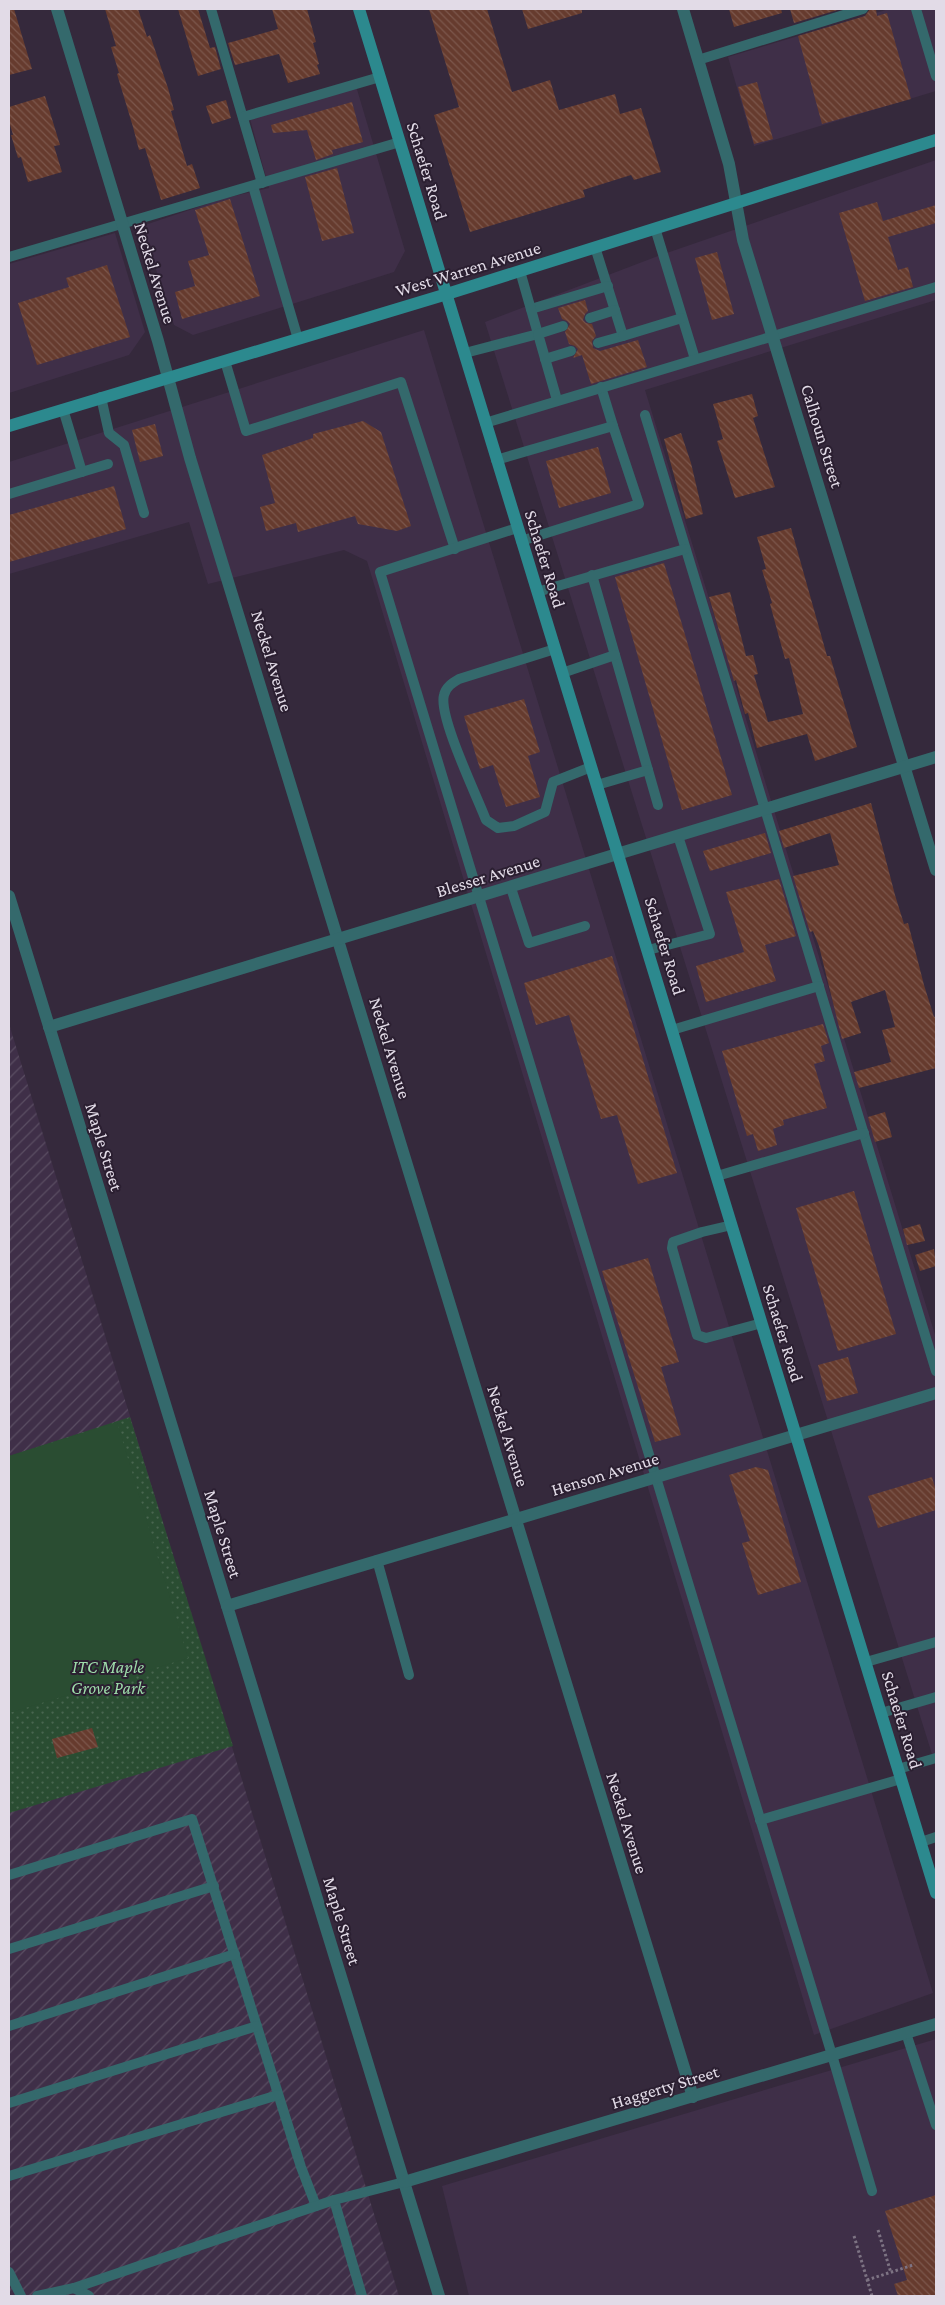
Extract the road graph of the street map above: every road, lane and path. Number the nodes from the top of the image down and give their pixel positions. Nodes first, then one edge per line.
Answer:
1 (57, 9) edge
2 (210, 9) edge
3 (360, 9) edge
4 (683, 9) edge
5 (863, 9) edge
6 (916, 9) edge
7 (698, 60) junction
8 (936, 76) edge
9 (380, 77) junction
10 (243, 117) junction
11 (936, 140) edge
12 (400, 142) junction
13 (258, 184) junction
14 (736, 202) junction
15 (122, 224) junction
16 (655, 228) junction
17 (595, 247) junction
18 (9, 257) edge
19 (520, 271) junction
20 (608, 286) junction
21 (936, 287) edge
22 (447, 294) junction
23 (531, 309) junction
24 (615, 310) junction
25 (590, 318) dead end
26 (682, 318) junction
27 (563, 326) dead end
28 (538, 334) junction
29 (623, 336) junction
30 (773, 336) junction
31 (298, 339) junction
32 (598, 343) dead end
33 (571, 351) dead end
34 (465, 353) junction
35 (545, 359) junction
36 (695, 359) junction
37 (225, 361) junction
38 (168, 378) junction
39 (602, 387) junction
40 (101, 397) junction
41 (557, 400) junction
42 (63, 409) junction
43 (645, 415) dead end
44 (485, 423) junction
45 (9, 426) edge
46 (613, 426) junction
47 (496, 460) junction
48 (108, 464) dead end
49 (82, 472) junction
50 (9, 494) edge
51 (144, 513) dead end
52 (517, 528) junction
53 (521, 541) junction
54 (455, 548) junction
55 (686, 549) junction
56 (592, 576) junction
57 (537, 592) junction
58 (555, 648) junction
59 (615, 654) junction
60 (562, 673) junction
61 (936, 757) edge
62 (591, 767) junction
63 (905, 767) junction
64 (648, 770) junction
65 (597, 785) junction
66 (658, 805) dead end
67 (765, 810) junction
68 (678, 836) junction
69 (618, 855) junction
70 (936, 870) edge
71 (511, 888) junction
72 (9, 896) edge
73 (479, 897) junction
74 (585, 926) dead end
75 (339, 940) junction
76 (648, 950) junction
77 (819, 986) junction
78 (49, 1027) junction
79 (672, 1030) junction
80 (864, 1133) junction
81 (717, 1176) junction
82 (732, 1225) junction
83 (762, 1323) junction
84 (936, 1371) edge
85 (936, 1393) edge
86 (796, 1435) junction
87 (655, 1477) junction
88 (515, 1519) junction
89 (377, 1560) junction
90 (227, 1606) junction
91 (936, 1642) edge
92 (866, 1662) junction
93 (409, 1675) dead end
94 (936, 1697) edge
95 (881, 1712) junction
96 (936, 1758) edge
97 (900, 1774) junction
98 (760, 1820) junction
99 (936, 1837) edge
100 (921, 1842) junction
101 (9, 1875) edge
102 (214, 1886) junction
103 (936, 1893) edge
104 (9, 1949) edge
105 (235, 1954) junction
106 (936, 2024) edge
107 (9, 2026) edge
108 (257, 2026) junction
109 (906, 2033) junction
110 (832, 2055) junction
111 (278, 2095) junction
112 (693, 2097) junction
113 (9, 2103) edge
114 (936, 2125) edge
115 (9, 2176) edge
116 (404, 2182) junction
117 (872, 2191) dead end
118 (334, 2200) junction
119 (316, 2206) junction
120 (878, 2230) dead end
121 (854, 2236) dead end
122 (913, 2265) dead end
123 (9, 2272) edge
124 (891, 2273) junction
125 (867, 2280) junction
126 (74, 2288) junction
127 (21, 2296) edge
128 (37, 2296) edge
129 (89, 2296) edge
130 (362, 2296) edge
131 (439, 2296) edge
132 (872, 2296) edge

1 - 15 street, Neckel Avenue
2 - 10 lane
3 - 9 main road, Schaefer Road
4 - 7 street, Calhoun Street
5 - 7 lane
6 - 8 lane
7 - 14 street, Calhoun Street
9 - 10 lane
9 - 12 main road, Schaefer Road
10 - 13 lane
11 - 14 main road, West Warren Avenue
12 - 13 lane
12 - 22 main road, Schaefer Road
13 - 15 lane
13 - 31 lane
14 - 16 main road, West Warren Avenue
14 - 30 street, Calhoun Street
15 - 18 lane
15 - 38 street, Neckel Avenue
16 - 17 main road, West Warren Avenue
16 - 26 lane
17 - 19 main road, West Warren Avenue
17 - 20 lane
19 - 22 main road, West Warren Avenue
19 - 23 lane
20 - 23 lane
20 - 24 lane
21 - 30 lane
22 - 31 main road, West Warren Avenue
22 - 34 main road, Schaefer Road
23 - 28 lane
24 - 25 lane
24 - 29 lane
26 - 29 lane
26 - 36 lane
27 - 28 lane
28 - 34 lane
28 - 35 lane
29 - 32 lane
30 - 36 lane
30 - 63 street, Calhoun Street
31 - 37 main road, West Warren Avenue
33 - 35 lane
34 - 44 main road, Schaefer Road
35 - 41 lane
36 - 39 lane
37 - 38 main road, West Warren Avenue
37 - 54 lane
38 - 40 main road, West Warren Avenue
38 - 75 street, Neckel Avenue
39 - 41 lane
39 - 46 lane
40 - 42 main road, West Warren Avenue
40 - 51 lane
41 - 44 lane
42 - 45 main road, West Warren Avenue
42 - 49 lane
43 - 55 lane
44 - 47 main road, Schaefer Road
46 - 47 lane
46 - 53 lane
47 - 52 main road, Schaefer Road
48 - 49 lane
49 - 50 lane
52 - 53 main road, Schaefer Road
52 - 54 lane
53 - 57 main road, Schaefer Road
54 - 73 lane
55 - 56 lane
55 - 67 lane
56 - 57 lane
56 - 59 lane
57 - 58 main road, Schaefer Road
58 - 60 main road, Schaefer Road
58 - 62 lane
59 - 60 lane
59 - 64 lane
60 - 62 main road, Schaefer Road
61 - 63 street, Blesser Avenue
62 - 65 main road, Schaefer Road
63 - 67 street, Blesser Avenue
63 - 70 street, Calhoun Street
64 - 65 lane
64 - 66 lane
65 - 69 main road, Schaefer Road
67 - 68 street, Blesser Avenue
67 - 77 lane
68 - 69 street, Blesser Avenue
68 - 76 lane
69 - 71 street, Blesser Avenue
69 - 76 main road, Schaefer Road
71 - 73 street, Blesser Avenue
71 - 74 lane
72 - 78 street, Maple Street
73 - 75 street, Blesser Avenue
73 - 87 lane
75 - 78 street, Blesser Avenue
75 - 88 street, Neckel Avenue
76 - 79 main road, Schaefer Road
77 - 79 lane
77 - 80 lane
78 - 90 street, Maple Street
79 - 81 main road, Schaefer Road
80 - 81 lane
80 - 84 lane
81 - 82 main road, Schaefer Road
82 - 83 main road, Schaefer Road
82 - 83 lane
83 - 86 main road, Schaefer Road
85 - 86 street, Henson Avenue
86 - 87 street, Henson Avenue
86 - 92 main road, Schaefer Road
87 - 88 street, Henson Avenue
87 - 98 lane
88 - 89 street, Henson Avenue
88 - 112 street, Neckel Avenue
89 - 90 street, Henson Avenue
89 - 93 lane
90 - 116 street, Maple Street
91 - 92 lane
92 - 95 main road, Schaefer Road
94 - 95 lane
95 - 97 main road, Schaefer Road
96 - 97 lane
97 - 98 lane
97 - 100 main road, Schaefer Road
98 - 110 lane
99 - 100 lane
100 - 103 main road, Schaefer Road
101 - 102 lane
102 - 104 lane
102 - 105 lane
105 - 107 lane
105 - 108 lane
106 - 109 street, Haggerty Street
108 - 111 lane
108 - 113 lane
109 - 110 street, Haggerty Street
109 - 114 lane
110 - 112 street, Haggerty Street
110 - 117 lane
111 - 115 lane
111 - 119 lane
112 - 116 street, Haggerty Street
116 - 118 lane
116 - 131 street, Maple Street
118 - 119 lane
118 - 130 lane
119 - 126 lane
120 - 124 path
121 - 125 path
122 - 124 path
123 - 127 lane
124 - 125 path
125 - 132 path
126 - 128 lane
126 - 129 lane

